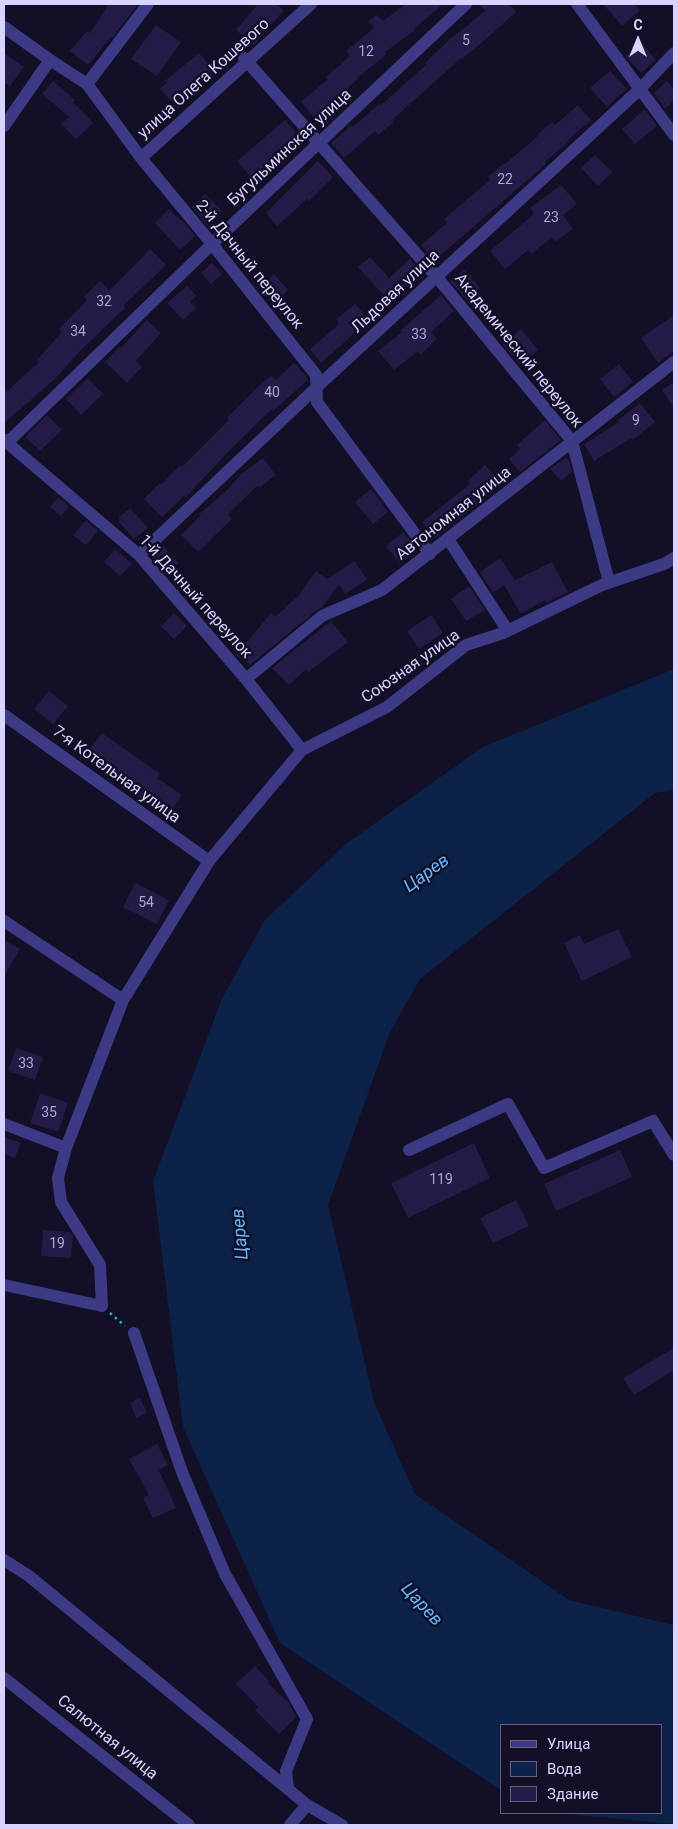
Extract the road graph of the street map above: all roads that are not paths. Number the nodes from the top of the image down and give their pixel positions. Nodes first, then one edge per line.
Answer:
1 (148, 4) edge
2 (312, 4) edge
3 (466, 4) edge
4 (577, 4) edge
5 (4, 27) edge
6 (674, 53) edge
7 (50, 60) junction
8 (246, 60) junction
9 (87, 84) junction
10 (640, 89) junction
11 (4, 126) edge
12 (674, 136) edge
13 (319, 142) junction
14 (141, 158) junction
15 (212, 244) junction
16 (436, 276) junction
17 (674, 362) edge
18 (317, 387) junction
19 (6, 441) edge
20 (572, 441) junction
21 (448, 539) junction
22 (430, 554) junction
23 (140, 555) junction
24 (674, 558) edge
25 (609, 582) junction
26 (508, 630) junction
27 (246, 679) junction
28 (4, 715) edge
29 (302, 750) junction
30 (209, 862) junction
31 (4, 921) edge
32 (123, 1000) junction
33 (4, 1124) edge
34 (66, 1148) junction
35 (409, 1150) dead end
36 (674, 1155) edge
37 (4, 1285) edge
38 (134, 1333) road end
39 (4, 1560) edge
40 (4, 1678) edge
41 (288, 1789) junction
42 (307, 1806) junction
43 (189, 1825) edge
44 (290, 1825) edge
45 (342, 1825) edge

1 - 9 street
2 - 8 street, улица Олега Кошевого
3 - 13 street, Бугульминская улица
4 - 10 street
5 - 7 street, 2-й Дачный переулок
6 - 10 street, Льдовая улица
7 - 9 street, 2-й Дачный переулок
7 - 11 street
8 - 13 street, Академический переулок
8 - 14 street, улица Олега Кошевого
9 - 14 street, 2-й Дачный переулок
10 - 12 street
10 - 16 street, Льдовая улица
13 - 15 street, Бугульминская улица
13 - 16 street, Академический переулок
14 - 15 street, 2-й Дачный переулок
15 - 18 street, 2-й Дачный переулок
15 - 19 street, Бугульминская улица
16 - 18 street, Льдовая улица
16 - 20 street, Академический переулок
17 - 20 street, Автономная улица
18 - 22 street, 2-й Дачный переулок
18 - 23 street, Льдовая улица
19 - 23 street, 1-й Дачный переулок
20 - 21 street, Автономная улица
20 - 25 street, Академический переулок
21 - 22 street, Автономная улица
21 - 26 street
22 - 27 street, Автономная улица
23 - 27 street, 1-й Дачный переулок
24 - 25 street, Союзная улица
25 - 26 street, Союзная улица
26 - 29 street, Союзная улица
27 - 29 street, 1-й Дачный переулок
28 - 30 street, 7-я Котельная улица
29 - 30 street, Союзная улица
30 - 32 street, Союзная улица
31 - 32 street
32 - 34 street, Союзная улица
33 - 34 street
34 - 37 street, Союзная улица
35 - 36 street
38 - 41 street
39 - 41 street
40 - 43 street, Салютная улица
41 - 42 street
42 - 44 street
42 - 45 street

